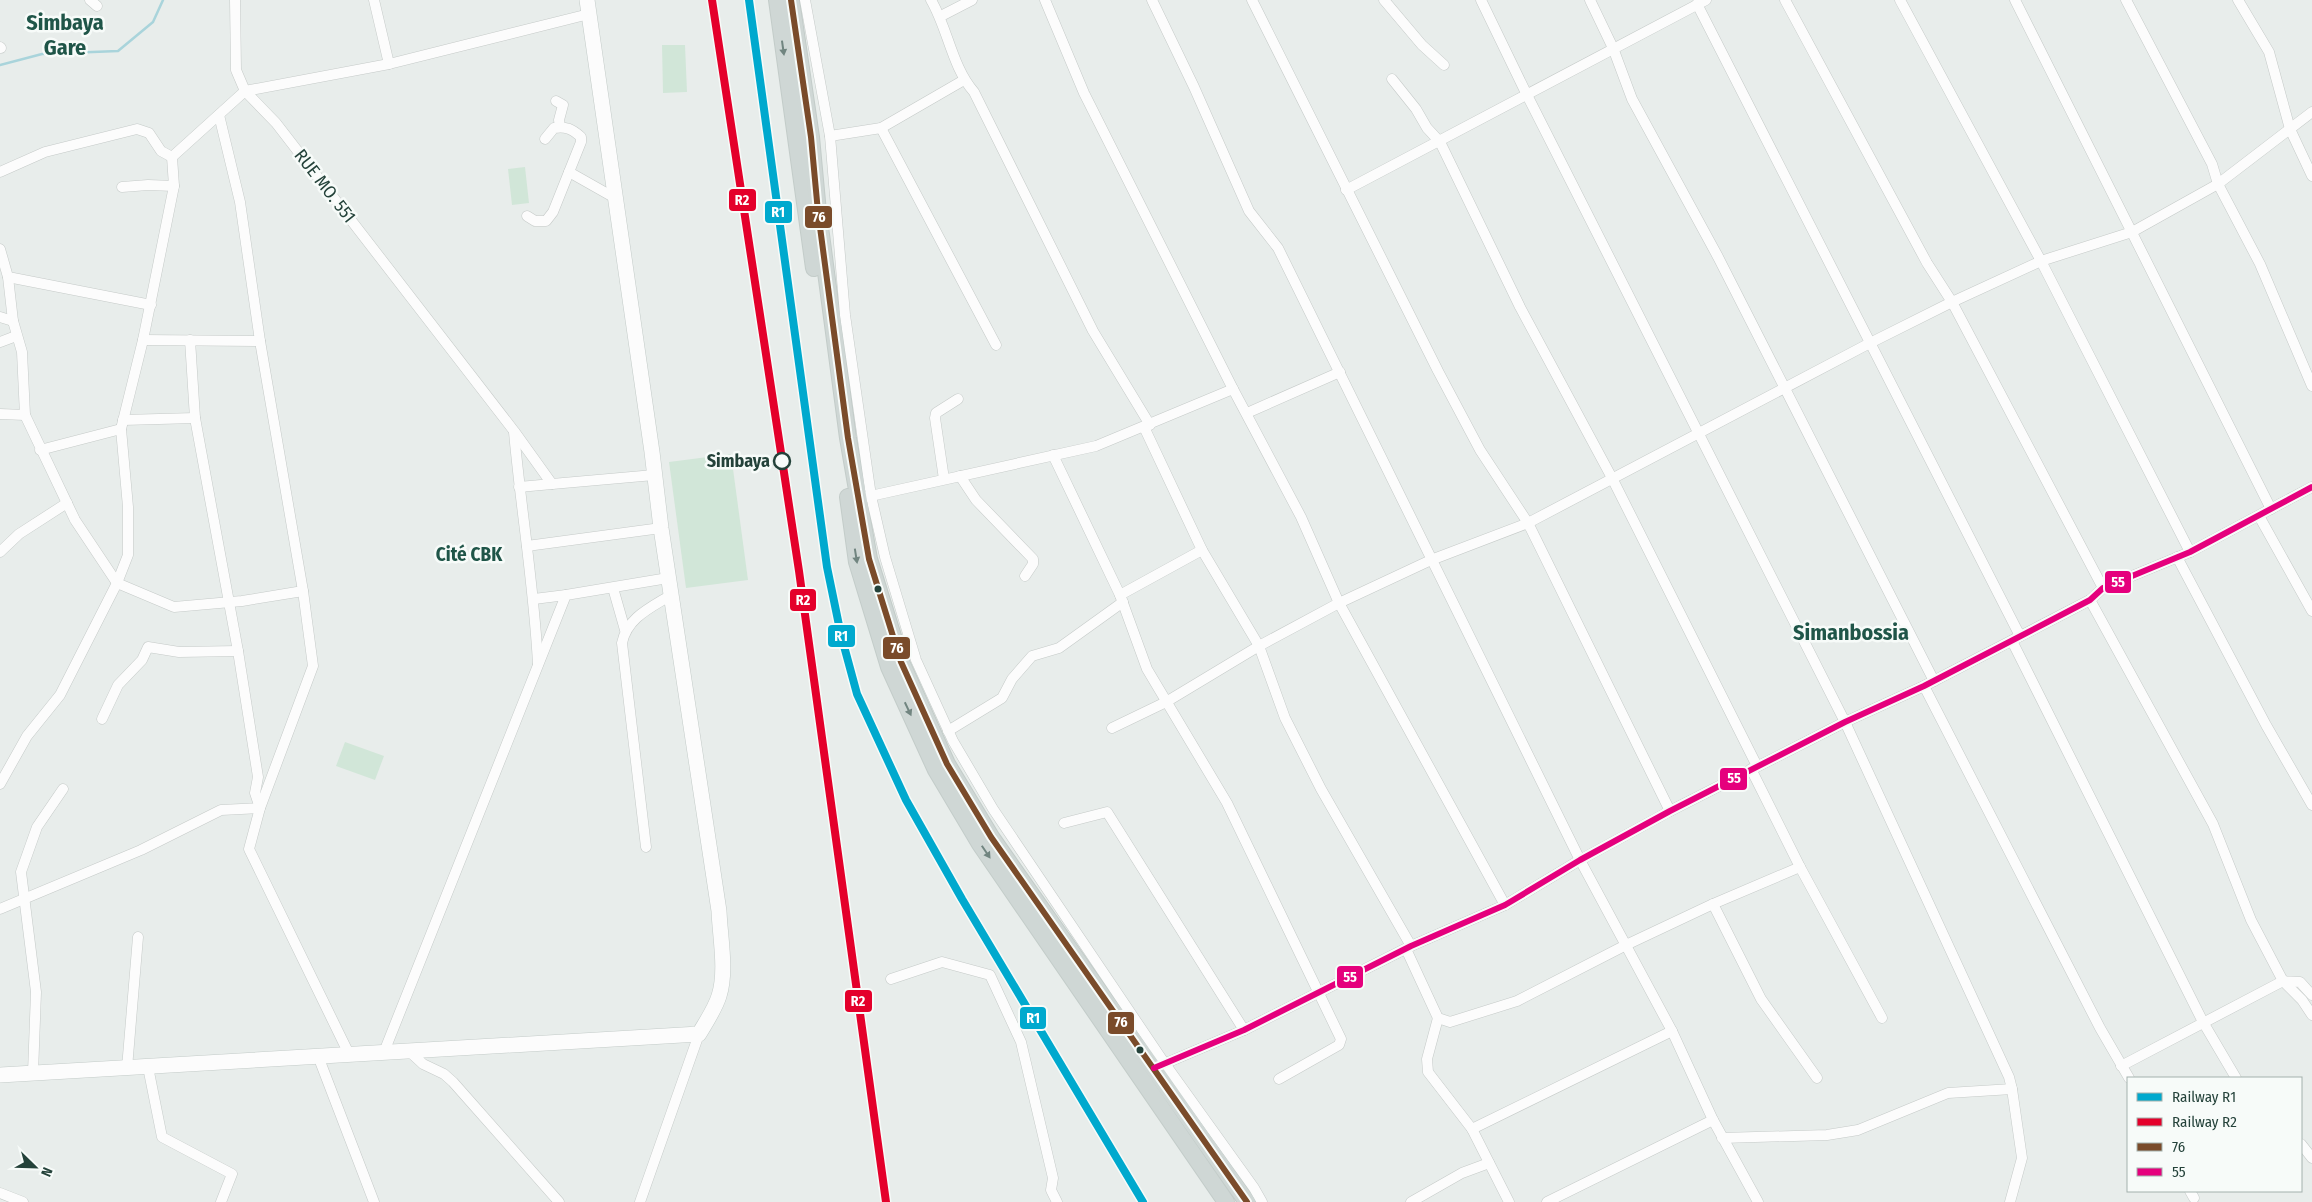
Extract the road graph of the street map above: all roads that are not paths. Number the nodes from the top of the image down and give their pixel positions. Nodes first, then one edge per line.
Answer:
1 (235, 0) edge
2 (374, 0) edge
3 (777, 0) edge
4 (790, 0) edge
5 (805, 0) edge
6 (931, 0) edge
7 (972, 0) edge
8 (1045, 0) edge
9 (1152, 0) edge
10 (1252, 0) edge
11 (1384, 0) edge
12 (1481, 0) edge
13 (1590, 0) edge
14 (1785, 0) edge
15 (1900, 0) edge
16 (2015, 0) edge
17 (2126, 0) edge
18 (2238, 0) edge
19 (1696, 2) edge
20 (588, 7) edge
21 (941, 16) junction
22 (1613, 48) junction
23 (389, 64) junction
24 (1444, 65) dead end
25 (1392, 79) dead end
26 (964, 80) junction
27 (245, 91) junction
28 (1527, 96) junction
29 (556, 101) dead end
30 (2312, 112) edge
31 (219, 115) junction
32 (560, 127) junction
33 (882, 128) junction
34 (2290, 129) junction
35 (830, 136) junction
36 (545, 139) dead end
37 (1440, 142) junction
38 (172, 157) junction
39 (0, 172) edge
40 (569, 172) junction
41 (2312, 176) edge
42 (2218, 184) junction
43 (174, 186) junction
44 (122, 187) dead end
45 (1346, 190) junction
46 (615, 198) junction
47 (527, 216) dead end
48 (2132, 232) junction
49 (0, 249) edge
50 (2041, 261) junction
51 (8, 277) junction
52 (1952, 302) junction
53 (150, 305) junction
54 (839, 316) junction
55 (0, 317) edge
56 (13, 321) junction
57 (16, 336) junction
58 (143, 340) junction
59 (190, 340) junction
60 (260, 341) junction
61 (0, 342) edge
62 (1870, 343) junction
63 (996, 345) dead end
64 (1340, 372) junction
65 (2312, 386) edge
66 (1233, 389) junction
67 (1784, 389) junction
68 (958, 399) dead end
69 (0, 414) edge
70 (1247, 414) junction
71 (25, 415) junction
72 (195, 418) junction
73 (122, 424) junction
74 (1147, 426) junction
75 (514, 431) junction
76 (1699, 432) junction
77 (40, 450) junction
78 (1053, 455) junction
79 (654, 475) junction
80 (960, 476) junction
81 (1612, 478) junction
82 (944, 479) junction
83 (552, 484) junction
84 (519, 487) junction
85 (2312, 487) edge
86 (865, 497) junction
87 (67, 503) junction
88 (2271, 509) junction
89 (2259, 516) junction
90 (1528, 523) junction
91 (661, 528) junction
92 (527, 546) junction
93 (1202, 550) junction
94 (0, 552) edge
95 (2190, 552) junction
96 (2177, 557) junction
97 (1431, 560) junction
98 (1025, 576) dead end
99 (668, 578) junction
100 (117, 582) junction
101 (613, 588) junction
102 (2103, 588) junction
103 (303, 591) junction
104 (566, 595) junction
105 (671, 595) junction
106 (1121, 599) junction
107 (534, 600) junction
108 (2090, 600) junction
109 (229, 602) junction
110 (1339, 603) junction
111 (2312, 611) edge
112 (625, 630) junction
113 (2016, 638) junction
114 (1258, 646) junction
115 (238, 651) junction
116 (538, 668) junction
117 (1934, 681) junction
118 (1924, 686) junction
119 (1166, 702) junction
120 (102, 719) dead end
121 (1845, 722) junction
122 (1112, 728) dead end
123 (948, 731) junction
124 (1754, 767) junction
125 (0, 784) edge
126 (63, 788) dead end
127 (2312, 806) edge
128 (260, 808) junction
129 (1670, 811) junction
130 (1064, 823) dead end
131 (646, 848) dead end
132 (1580, 860) junction
133 (1800, 866) junction
134 (25, 899) junction
135 (1713, 904) junction
136 (1504, 906) junction
137 (0, 909) edge
138 (138, 938) dead end
139 (1626, 945) junction
140 (1408, 948) junction
141 (891, 979) dead end
142 (2283, 981) junction
143 (1319, 994) junction
144 (2312, 995) edge
145 (2312, 1015) edge
146 (1438, 1018) junction
147 (1882, 1018) dead end
148 (2203, 1022) junction
149 (1244, 1030) junction
150 (1672, 1031) junction
151 (699, 1034) junction
152 (409, 1051) junction
153 (384, 1052) junction
154 (349, 1054) junction
155 (318, 1056) junction
156 (1160, 1066) junction
157 (2121, 1066) junction
158 (148, 1067) junction
159 (127, 1068) junction
160 (33, 1073) junction
161 (0, 1075) edge
162 (2128, 1077) edge
163 (2235, 1077) edge
164 (1817, 1078) dead end
165 (1279, 1079) dead end
166 (2012, 1089) junction
167 (1713, 1120) junction
168 (1472, 1129) junction
169 (1722, 1138) junction
170 (2302, 1145) edge
171 (2312, 1158) edge
172 (1489, 1163) junction
173 (0, 1193) edge
174 (22, 1202) edge
175 (221, 1202) edge
176 (374, 1202) edge
177 (559, 1202) edge
178 (640, 1202) edge
179 (1057, 1202) edge
180 (1226, 1202) edge
181 (1246, 1202) edge
182 (1262, 1202) edge
183 (1411, 1202) edge
184 (1509, 1202) edge
185 (1547, 1202) edge
186 (1758, 1202) edge
187 (2010, 1202) edge

1 - 27 street
2 - 23 street
3 -> 180 main road
4 - 54 main road
5 - 35 street
6 - 21 street
7 - 21 street
8 - 66 street
9 - 64 street
10 - 45 street
11 - 24 street
12 - 28 street
13 - 22 street
14 - 52 street
15 - 50 street
16 - 48 street
17 - 42 street
18 - 34 street
19 - 22 street
19 - 62 street
20 - 23 street
20 - 46 street
21 - 26 street
22 - 28 street
22 - 67 street
23 - 27 street
25 - 37 street
26 - 33 street
26 - 74 street
27 - 31 street
27 - 75 street, RUE MO. 551
28 - 37 street
28 - 76 street
29 - 32 street
30 - 34 street
31 - 38 street
31 - 60 street
32 - 36 street
32 - 40 street
33 - 35 street
33 - 63 street
34 - 41 street
34 - 42 street
35 - 54 street
37 - 45 street
37 - 81 street
38 - 39 street
38 - 43 street
40 - 46 street
40 - 47 street
42 - 48 street
42 - 65 street
43 - 44 street
43 - 53 street
45 - 90 street
46 - 79 street
48 - 50 street
48 - 88 street
49 - 51 street
50 - 52 street
50 - 95 street
51 - 53 street
51 - 56 street
52 - 62 street
52 - 102 street
53 - 58 street
54 - 86 main road
55 - 56 street
56 - 57 street
57 - 61 street
57 - 71 street
58 - 59 street
58 - 73 street
59 - 60 street
59 - 72 street
60 - 103 street
62 - 67 street
62 - 113 street
64 - 70 street
64 - 97 street
66 - 70 street
66 - 74 street
67 - 76 street
67 - 117 street
68 - 82 street
69 - 71 street
70 - 110 street
71 - 77 street
72 - 73 street
72 - 109 street
73 - 77 street
73 - 100 street
74 - 78 street
74 - 93 street
75 - 83 street, RUE MO. 551
75 - 84 street
76 - 81 street
76 - 121 street
77 - 87 street
78 - 80 street
78 - 106 street
79 - 83 street
79 - 91 street
80 - 82 street
80 - 98 street
81 - 90 street
81 - 124 street
82 - 86 street
83 - 84 street
84 - 92 street
85 - 88 street
86 - 123 street
86 - 156 main road
87 - 94 street
87 - 100 street
88 - 89 street
89 - 95 street
89 - 111 street
90 - 97 street
90 - 129 street
91 - 92 street
91 - 99 street
92 - 107 street
93 - 106 street
93 - 114 street
95 - 96 street
96 - 102 street
96 - 127 street
97 - 110 street
97 - 132 street
99 - 101 street
99 - 105 street
100 - 109 street
100 - 125 street
101 - 104 street
101 - 112 street
102 - 108 street
103 - 109 street
103 - 128 street
104 - 107 street
104 - 116 street
105 - 112 street
105 - 151 street
106 - 119 street
106 - 123 street
107 - 116 street
108 - 113 street
108 - 142 street
109 - 115 street
110 - 114 street
110 - 136 street
112 - 131 street
113 - 117 street
113 - 148 street
114 - 119 street
114 - 140 street
115 - 120 street
115 - 128 street
116 - 153 street
117 - 118 street
118 - 121 street
118 - 157 street
119 - 122 street
119 - 143 street
121 - 124 street
121 - 166 street
123 - 156 street
124 - 129 street
124 - 133 street
126 - 134 street
128 - 134 street
128 - 154 street
129 - 132 street
130 - 149 street
132 - 136 street
132 - 139 street
133 - 135 street
133 - 147 street
134 - 137 street
134 - 160 street
135 - 139 street
135 - 164 street
136 - 140 street
138 - 159 street
139 - 146 street
139 - 150 street
140 - 143 street
140 - 146 street
141 - 179 street
142 - 144 street
142 - 145 street
142 - 148 street
143 - 149 street
143 - 165 street
146 - 168 street
148 - 157 street
148 - 163 street
149 - 156 street
150 - 167 street
150 - 168 street
151 - 152 street
151 - 178 street
152 - 153 street
152 - 177 street
153 - 154 street
154 - 155 street
155 - 158 street
155 - 176 street
156 - 181 main road
156 - 182 street
157 - 162 street
158 - 159 street
158 - 175 street
159 - 160 street
160 - 161 street
166 - 169 street
166 - 187 street
167 - 169 street
167 - 185 street
168 - 172 street
169 - 186 street
170 - 171 street
172 - 183 street
172 - 184 street
173 - 174 street

